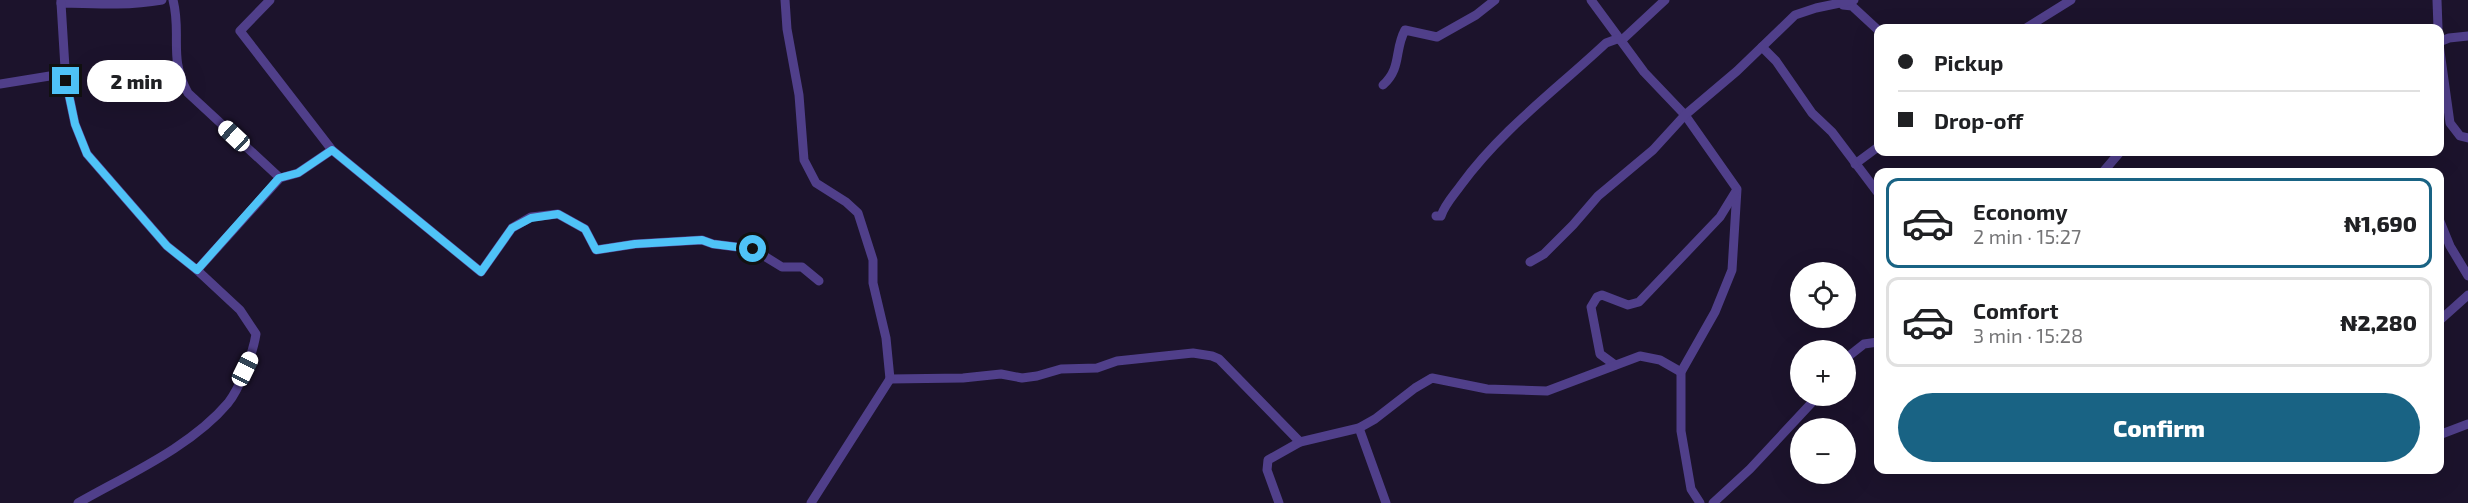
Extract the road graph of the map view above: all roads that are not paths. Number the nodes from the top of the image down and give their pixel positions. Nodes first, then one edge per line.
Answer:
1 (161, 0) edge
2 (270, 0) edge
3 (785, 0) edge
4 (1495, 0) edge
5 (1591, 0) edge
6 (1665, 0) edge
7 (1854, 0) edge
8 (2071, 0) edge
9 (2437, 0) edge
10 (61, 2) edge
11 (174, 3) edge
12 (1815, 4) edge
13 (1835, 4) junction
14 (2032, 24) edge
15 (2438, 24) edge
16 (1874, 26) edge
17 (2468, 36) edge
18 (1623, 40) junction
19 (2444, 40) edge
20 (1762, 47) junction
21 (62, 74) junction
22 (2444, 79) edge
23 (0, 84) edge
24 (1383, 85) dead end
25 (1685, 115) junction
26 (2468, 138) edge
27 (332, 150) junction
28 (1874, 150) edge
29 (2117, 156) edge
30 (1855, 164) junction
31 (2106, 168) edge
32 (279, 178) junction
33 (1874, 188) edge
34 (1737, 189) junction
35 (1436, 216) dead end
36 (2444, 231) edge
37 (1530, 262) dead end
38 (197, 270) junction
39 (2468, 276) edge
40 (819, 282) dead end
41 (2468, 295) edge
42 (2444, 317) edge
43 (1874, 343) edge
44 (1856, 350) edge
45 (1615, 365) junction
46 (1681, 372) junction
47 (890, 379) junction
48 (1809, 406) edge
49 (2468, 424) edge
50 (1359, 428) junction
51 (2444, 433) edge
52 (1300, 442) junction
53 (78, 503) edge
54 (811, 503) edge
55 (1279, 503) edge
56 (1386, 503) edge
57 (1700, 503) edge
58 (1713, 503) edge

1 - 10 street
1 - 11 street
2 - 27 street
3 - 47 street
4 - 24 street
5 - 18 street
6 - 18 street
7 - 13 street
8 - 14 street
9 - 15 street
10 - 21 street
11 - 32 street
12 - 13 street
12 - 20 street
13 - 16 street
17 - 19 street
18 - 25 street
18 - 35 street
20 - 25 street
20 - 30 street
21 - 23 street
21 - 38 street
22 - 26 street
25 - 34 street
25 - 37 street
27 - 32 street
27 - 40 street
28 - 30 street
29 - 31 street
30 - 33 street
32 - 38 street
34 - 45 street
34 - 46 street
36 - 39 street
38 - 53 street
41 - 42 street
43 - 44 street
45 - 46 street
45 - 50 street
46 - 57 street
47 - 52 street
47 - 54 street
48 - 58 street
49 - 51 street
50 - 52 street
50 - 56 street
52 - 55 street

